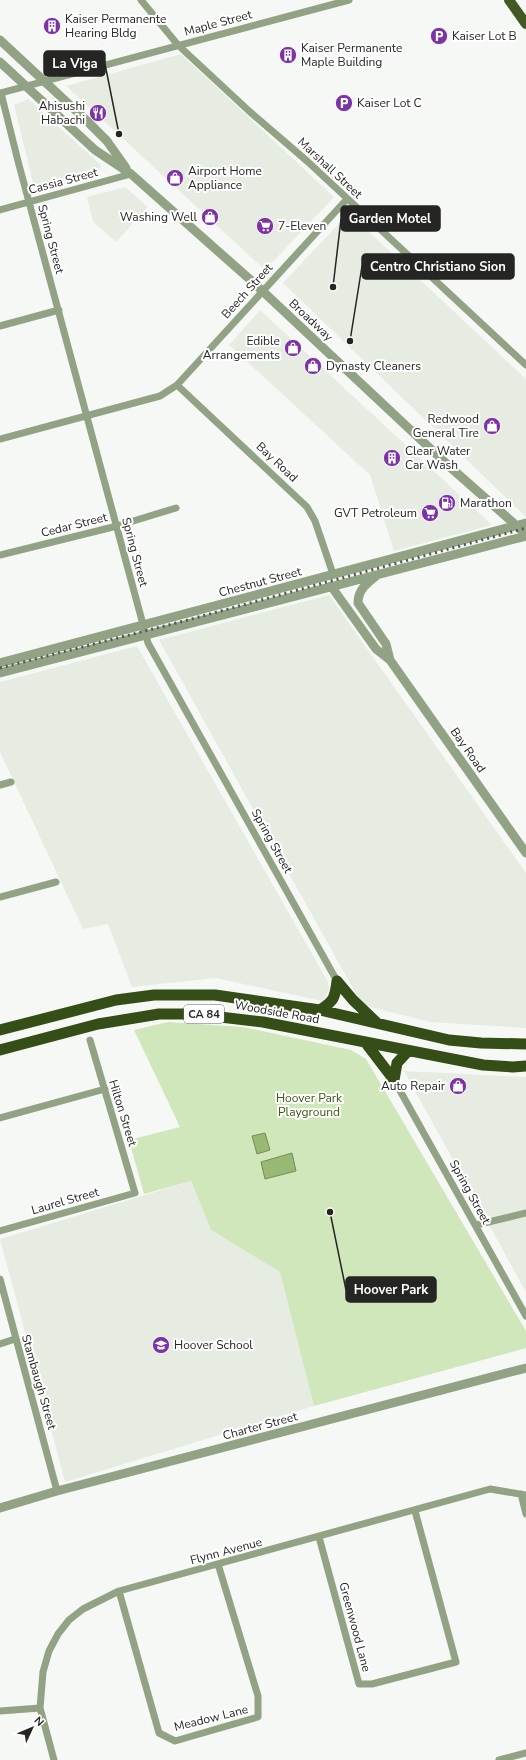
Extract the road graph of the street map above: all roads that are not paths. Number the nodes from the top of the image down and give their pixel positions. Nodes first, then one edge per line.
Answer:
1 (141, 0) edge
2 (349, 0) edge
3 (509, 0) edge
4 (526, 24) edge
5 (1, 42) edge
6 (178, 45) junction
7 (0, 62) edge
8 (45, 81) junction
9 (27, 86) junction
10 (1, 93) edge
11 (131, 174) junction
12 (347, 199) junction
13 (29, 202) junction
14 (0, 210) edge
15 (262, 291) junction
16 (59, 310) junction
17 (0, 326) edge
18 (526, 365) edge
19 (178, 385) junction
20 (87, 416) junction
21 (0, 439) edge
22 (176, 508) dead end
23 (526, 523) edge
24 (117, 526) junction
25 (517, 526) junction
26 (526, 535) edge
27 (0, 555) edge
28 (333, 574) junction
29 (376, 576) junction
30 (331, 586) junction
31 (144, 625) junction
32 (146, 635) junction
33 (390, 660) junction
34 (0, 663) edge
35 (0, 673) edge
36 (11, 782) dead end
37 (0, 785) edge
38 (526, 853) edge
39 (56, 882) dead end
40 (0, 897) edge
41 (337, 981) junction
42 (320, 1010) junction
43 (379, 1025) junction
44 (0, 1030) edge
45 (90, 1040) dead end
46 (365, 1042) junction
47 (526, 1044) edge
48 (0, 1050) edge
49 (408, 1051) junction
50 (526, 1066) edge
51 (394, 1080) junction
52 (104, 1089) junction
53 (0, 1118) edge
54 (135, 1193) joint
55 (526, 1212) edge
56 (476, 1225) junction
57 (0, 1231) edge
58 (0, 1279) edge
59 (526, 1316) edge
60 (15, 1339) junction
61 (0, 1344) edge
62 (526, 1368) edge
63 (57, 1491) junction
64 (524, 1494) edge
65 (0, 1508) edge
66 (415, 1511) junction
67 (526, 1514) edge
68 (319, 1537) junction
69 (218, 1564) junction
70 (119, 1591) junction
71 (40, 1708) junction
72 (0, 1711) edge
73 (526, 1753) edge
74 (54, 1760) edge
75 (499, 1760) edge

1 - 6 street, Marshall Street
2 - 6 street, Maple Street
3 - 4 main road
5 - 8 street, Broadway
6 - 8 street, Maple Street
6 - 12 street, Marshall Street
7 - 9 street, Broadway
8 - 9 street, Maple Street
8 - 11 street, Broadway
9 - 10 street, Maple Street
9 - 11 street, Broadway
10 - 13 street, Spring Street
11 - 13 street, Cassia Street
11 - 15 street, Broadway
12 - 15 street, Beech Street
12 - 18 street, Marshall Street
13 - 14 street, Cassia Street
13 - 16 street, Spring Street
15 - 19 street, Beech Street
15 - 25 street, Broadway
16 - 17 street
16 - 20 street, Spring Street
19 - 20 street, Beech Street
19 - 28 street, Bay Road
20 - 21 street, Beech Street
20 - 24 street, Spring Street
22 - 24 street, Cedar Street
23 - 25 street, Chestnut Street
24 - 27 street, Cedar Street
24 - 31 street, Spring Street
25 - 26 street, Broadway
25 - 28 street, Chestnut Street
26 - 29 street, Chestnut Street
28 - 31 street, Chestnut Street
29 - 30 street, Chestnut Street
29 - 33 street, Bay Road
30 - 32 street, Chestnut Street
30 - 33 street, Bay Road
31 - 32 street, Spring Street
31 - 34 street, Chestnut Street
32 - 35 street, Chestnut Street
32 - 41 street, Spring Street
33 - 38 street, Bay Road
36 - 37 street
39 - 40 street
41 - 42 highway
41 - 43 highway
42 - 43 highway, Woodside Road / CA 84
42 - 44 highway, Woodside Road / CA 84
43 - 47 highway, Woodside Road / CA 84
45 - 52 street, Hilton Street
46 - 48 highway, Woodside Road / CA 84
46 - 49 highway, Woodside Road / CA 84
46 - 51 highway
49 - 50 highway, Woodside Road / CA 84
49 - 51 highway
51 - 56 street, Spring Street
52 - 53 street
52 - 54 street, Hilton Street
54 - 57 street, Laurel Street
55 - 56 street
56 - 59 street, Spring Street
58 - 60 street, Stambaugh Street
60 - 61 street
60 - 63 street, Stambaugh Street
62 - 63 street, Charter Street
63 - 65 street, Charter Street
64 - 66 street, Flynn Avenue
64 - 67 street
66 - 68 street, Flynn Avenue
66 - 68 street, Greenwood Lane
68 - 69 street, Flynn Avenue
69 - 70 street, Flynn Avenue
69 - 70 street, Meadow Lane
70 - 71 street, Flynn Avenue
71 - 72 street
71 - 74 street, Flynn Avenue
73 - 75 street

